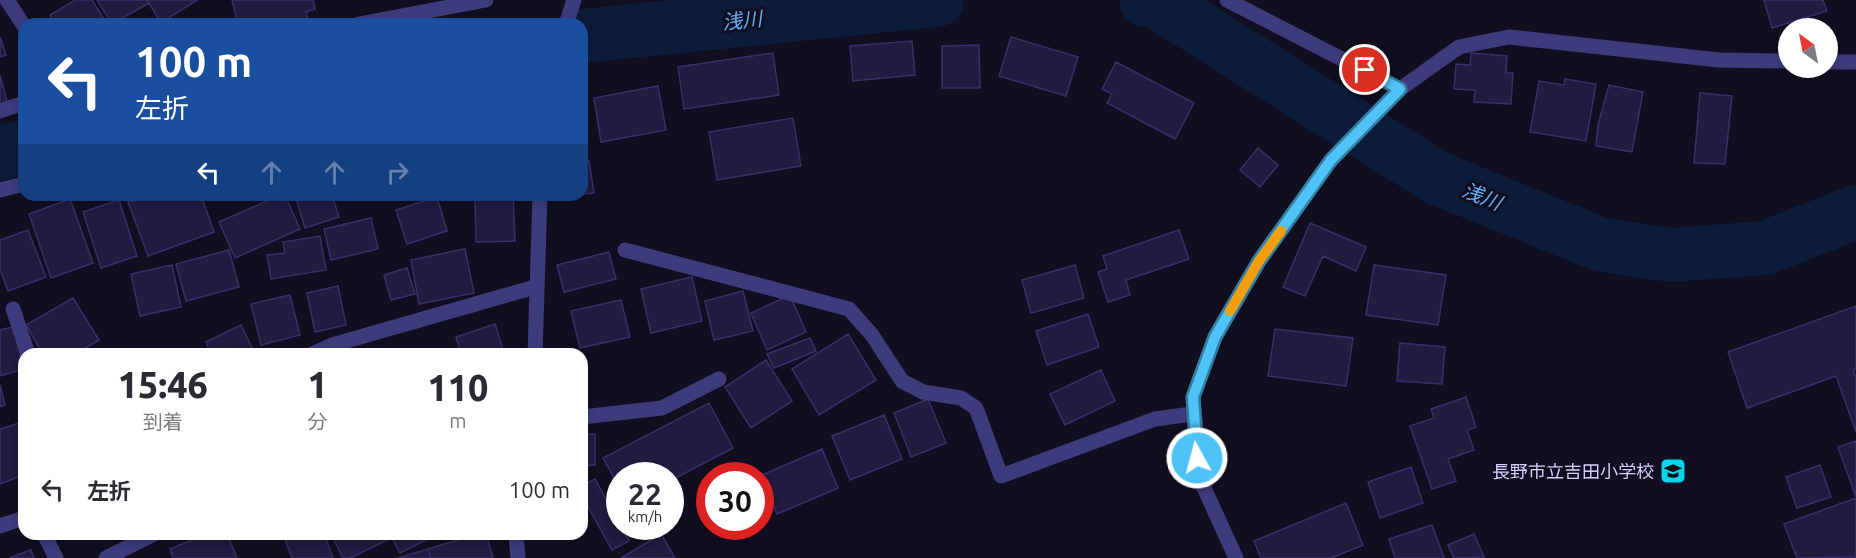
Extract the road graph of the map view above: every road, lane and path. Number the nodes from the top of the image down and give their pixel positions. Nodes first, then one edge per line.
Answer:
1 (7, 0) edge
2 (486, 0) edge
3 (574, 0) edge
4 (1227, 0) edge
5 (19, 18) edge
6 (391, 18) edge
7 (568, 18) edge
8 (1778, 61) edge
9 (1838, 62) edge
10 (1856, 62) edge
11 (1400, 89) junction
12 (18, 106) edge
13 (0, 111) edge
14 (18, 186) edge
15 (0, 190) edge
16 (540, 201) edge
17 (625, 250) dead end
18 (535, 287) junction
19 (13, 309) dead end
20 (26, 348) edge
21 (325, 348) edge
22 (535, 348) edge
23 (719, 379) dead end
24 (1192, 414) junction
25 (588, 416) edge
26 (18, 520) edge
27 (0, 525) edge
28 (47, 540) edge
29 (142, 540) edge
30 (516, 540) edge
31 (56, 558) edge
32 (106, 558) edge
33 (518, 558) edge
34 (1236, 558) edge

1 - 5 street
2 - 6 street
3 - 7 street
4 - 11 street
8 - 11 street
9 - 10 street
11 - 24 street
12 - 13 street
14 - 15 street
16 - 18 street
17 - 24 street
18 - 21 street
18 - 22 street
19 - 20 street
23 - 25 street
24 - 34 street
26 - 27 street
28 - 31 street
29 - 32 street
30 - 33 street

